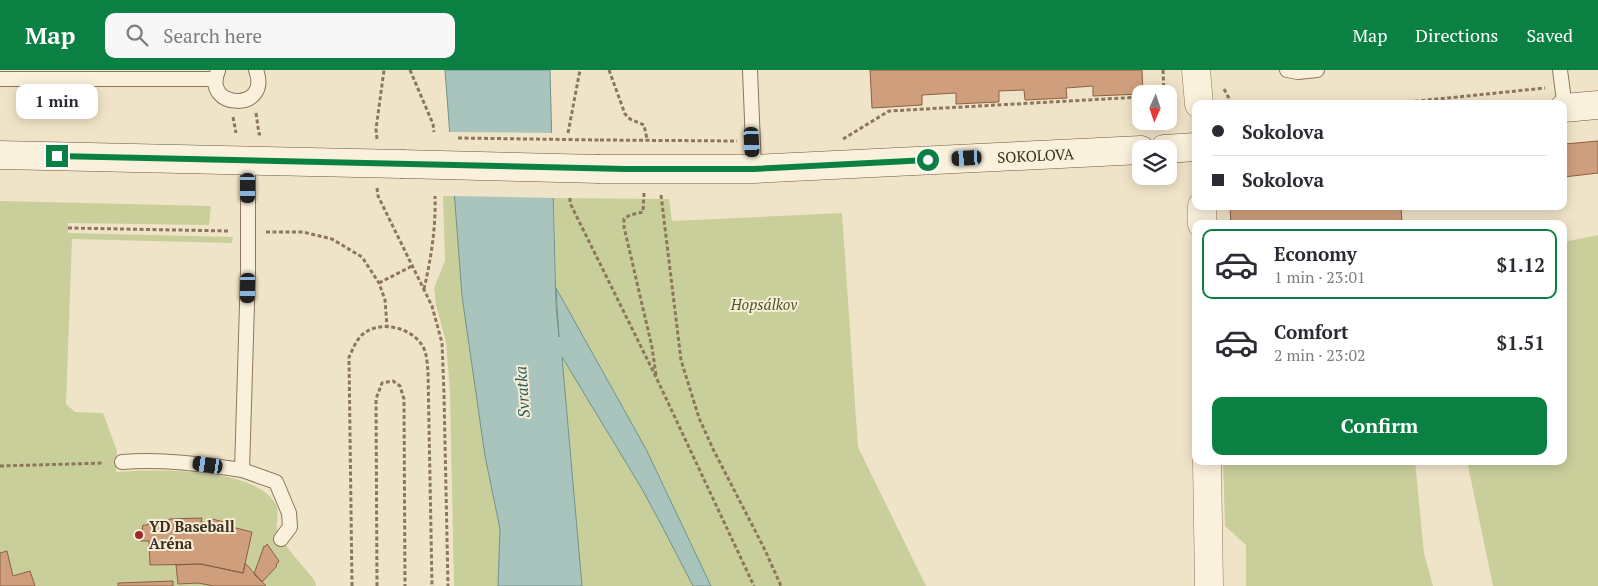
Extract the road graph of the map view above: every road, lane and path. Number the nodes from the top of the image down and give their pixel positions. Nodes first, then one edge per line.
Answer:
1 (256, 70) edge
2 (384, 70) edge
3 (410, 70) edge
4 (580, 70) edge
5 (609, 70) edge
6 (750, 70) edge
7 (1162, 70) edge
8 (1196, 70) edge
9 (1287, 70) edge
10 (1317, 70) edge
11 (1560, 70) edge
12 (217, 74) edge
13 (0, 79) edge
14 (1163, 85) edge
15 (1132, 98) edge
16 (1199, 100) edge
17 (1563, 100) edge
18 (1567, 101) edge
19 (1598, 105) edge
20 (434, 132) dead end
21 (568, 133) dead end
22 (377, 137) dead end
23 (452, 138) dead end
24 (843, 139) dead end
25 (1192, 147) edge
26 (1177, 148) edge
27 (1132, 150) edge
28 (0, 155) edge
29 (248, 160) junction
30 (754, 169) junction
31 (377, 191) dead end
32 (644, 195) dead end
33 (435, 196) dead end
34 (661, 196) dead end
35 (570, 198) dead end
36 (412, 266) junction
37 (379, 283) dead end
38 (424, 290) junction
39 (656, 377) junction
40 (122, 462) joint
41 (1208, 465) edge
42 (0, 466) edge
43 (242, 470) junction
44 (281, 539) dead end
45 (352, 586) edge
46 (377, 586) edge
47 (405, 586) edge
48 (432, 586) edge
49 (448, 586) edge
50 (754, 586) edge
51 (781, 586) edge
52 (1209, 586) edge

1 - 12 lane
2 - 22 path
3 - 20 path
4 - 21 path
5 - 23 path, bridge
6 - 30 lane
7 - 14 path
8 - 16 street
9 - 10 lane
11 - 17 lane
12 - 13 lane
15 - 24 path
18 - 19 street
25 - 26 street
27 - 30 street, SOKOLOVA
28 - 29 street, SOKOLOVA
29 - 30 street, SOKOLOVA, bridge
29 - 43 lane
31 - 36 path
32 - 39 path
33 - 38 path
34 - 51 path
35 - 39 path
36 - 37 path
36 - 38 path
38 - 49 path
39 - 50 path
40 - 42 path
40 - 43 lane
41 - 52 street
43 - 44 lane
45 - 48 path
46 - 47 path

